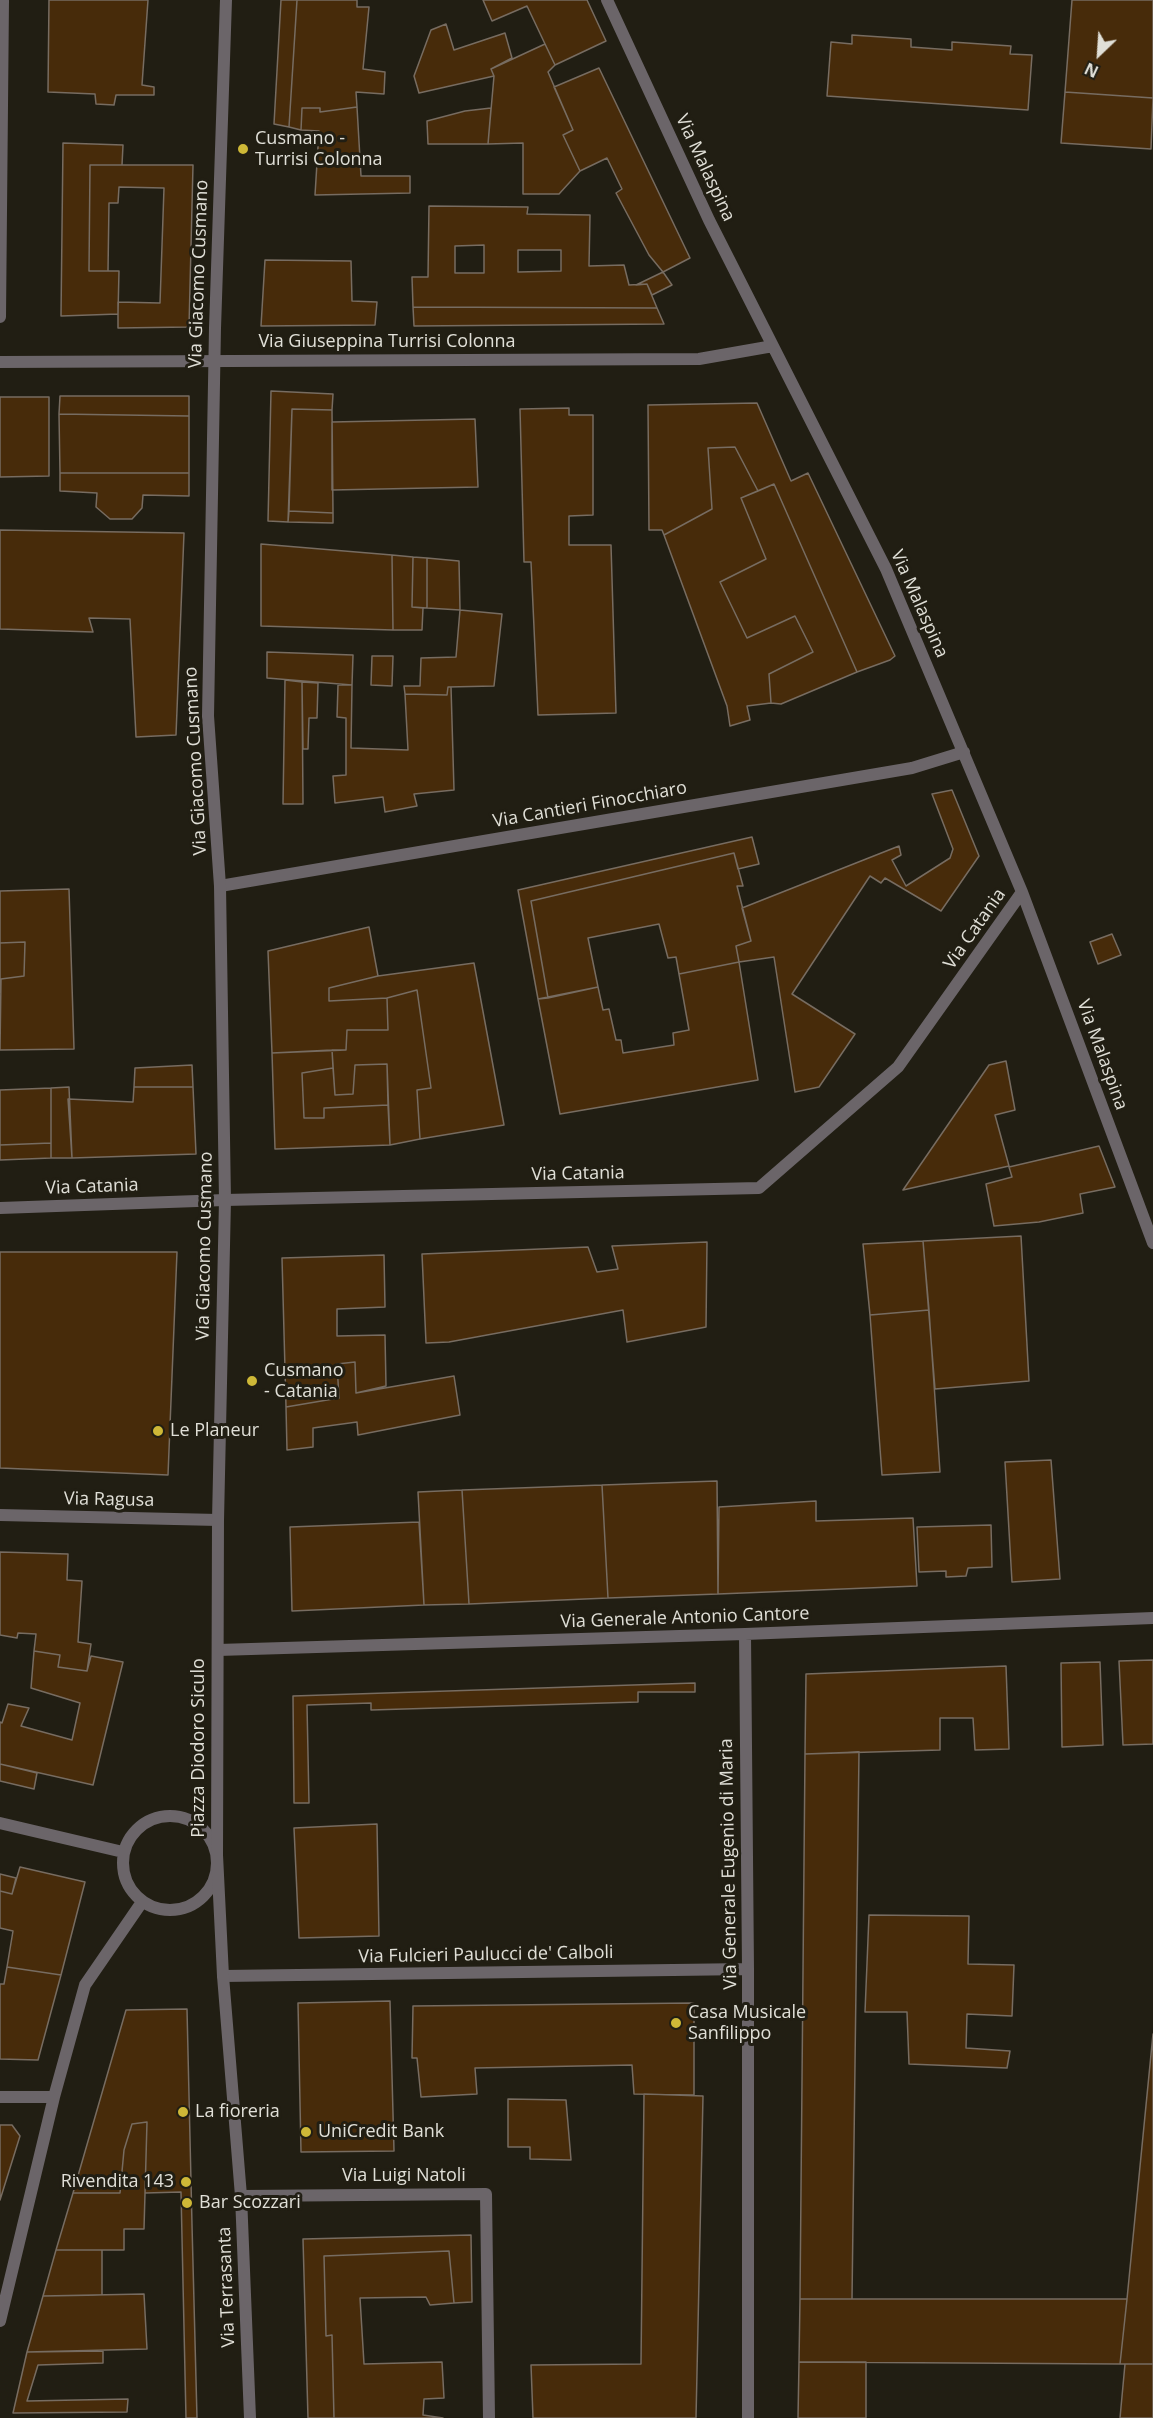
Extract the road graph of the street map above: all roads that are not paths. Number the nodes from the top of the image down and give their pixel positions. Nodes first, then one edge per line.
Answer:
1 (3, 0) edge
2 (226, 0) edge
3 (607, 0) edge
4 (0, 317) edge
5 (773, 346) junction
6 (214, 361) junction
7 (0, 362) edge
8 (964, 752) junction
9 (220, 886) junction
10 (1022, 892) junction
11 (225, 1200) junction
12 (0, 1208) edge
13 (1153, 1243) edge
14 (0, 1515) edge
15 (218, 1520) junction
16 (1153, 1618) edge
17 (745, 1634) junction
18 (218, 1650) junction
19 (0, 1823) edge
20 (123, 1852) junction
21 (217, 1855) junction
22 (142, 1902) junction
23 (748, 1969) junction
24 (223, 1976) junction
25 (0, 2097) edge
26 (54, 2097) junction
27 (242, 2196) junction
28 (0, 2321) edge
29 (250, 2418) edge
30 (489, 2418) edge
31 (748, 2418) edge

1 - 4 street
2 - 6 street, Via Giacomo Cusmano
3 - 5 street, Via Malaspina
5 - 6 street, Via Giuseppina Turrisi Colonna
5 - 8 street, Via Malaspina
6 - 7 street, Via Giuseppina Turrisi Colonna
6 - 9 street, Via Giacomo Cusmano
8 - 9 street, Via Cantieri Finocchiaro
8 - 10 street, Via Malaspina
9 - 11 street, Via Giacomo Cusmano
10 - 11 street, Via Catania
10 - 13 street, Via Malaspina
11 - 12 street, Via Catania
11 - 15 street, Via Giacomo Cusmano
14 - 15 street, Via Ragusa
15 - 18 street, Piazza Diodoro Siculo
16 - 17 street, Via Generale Antonio Cantore
17 - 18 street, Via Generale Antonio Cantore
17 - 23 street, Via Generale Eugenio di Maria
18 - 21 street, Piazza Diodoro Siculo
19 - 20 street
20 - 21 street
20 - 22 street
21 - 22 street
21 - 24 street, Piazza Diodoro Siculo
22 - 26 street
23 - 24 street, Via Fulcieri Paulucci de' Calboli
23 - 31 street, Via Generale Eugenio di Maria
24 - 27 street, Via Terrasanta
25 - 26 street
26 - 28 street
27 - 29 street, Via Terrasanta
27 - 30 street, Via Luigi Natoli

